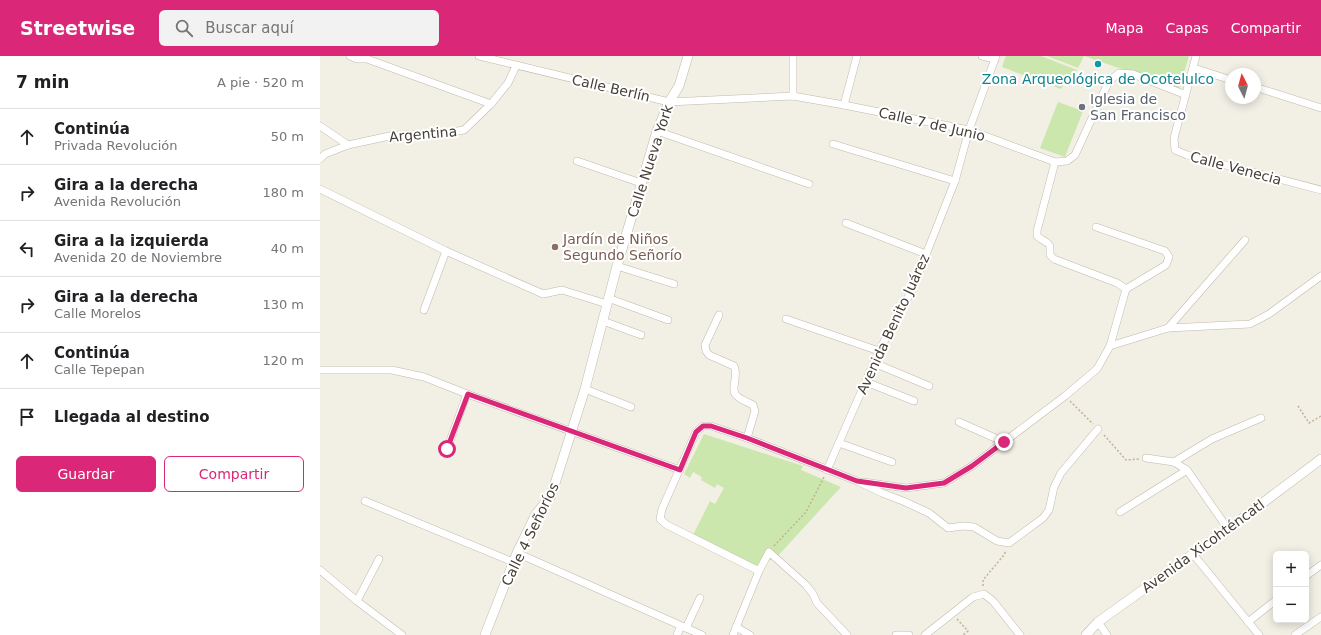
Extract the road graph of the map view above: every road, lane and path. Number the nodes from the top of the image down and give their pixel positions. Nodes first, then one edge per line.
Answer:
1 (350, 56) edge
2 (479, 56) edge
3 (688, 56) edge
4 (792, 56) edge
5 (857, 56) edge
6 (982, 56) edge
7 (1196, 56) edge
8 (995, 58) edge
9 (516, 66) junction
10 (1194, 68) junction
11 (1225, 78) edge
12 (1261, 90) edge
13 (1186, 95) junction
14 (793, 96) junction
15 (669, 102) junction
16 (491, 104) junction
17 (844, 105) junction
18 (1321, 108) edge
19 (320, 126) edge
20 (969, 130) junction
21 (657, 131) junction
22 (833, 144) dead end
23 (348, 145) junction
24 (320, 159) edge
25 (578, 161) dead end
26 (1055, 162) junction
27 (955, 181) junction
28 (641, 183) junction
29 (809, 184) dead end
30 (320, 189) edge
31 (1321, 190) edge
32 (846, 222) dead end
33 (1096, 227) dead end
34 (1245, 240) dead end
35 (446, 251) junction
36 (926, 254) junction
37 (617, 266) junction
38 (1321, 276) edge
39 (674, 284) dead end
40 (1126, 289) junction
41 (608, 301) junction
42 (424, 310) dead end
43 (718, 316) dead end
44 (786, 319) dead end
45 (668, 320) dead end
46 (603, 321) junction
47 (1168, 328) junction
48 (641, 335) dead end
49 (1110, 346) junction
50 (880, 351) junction
51 (874, 364) junction
52 (320, 370) edge
53 (866, 382) junction
54 (929, 386) dead end
55 (585, 389) junction
56 (468, 394) junction
57 (1065, 396) junction
58 (914, 400) dead end
59 (1298, 406) dead end
60 (631, 407) dead end
61 (1321, 416) edge
62 (1260, 418) dead end
63 (959, 422) dead end
64 (1098, 429) junction
65 (572, 431) junction
66 (747, 438) junction
67 (1004, 442) junction
68 (839, 443) junction
69 (447, 449) dead end
70 (1146, 458) joint
71 (1321, 459) edge
72 (892, 462) dead end
73 (1174, 462) junction
74 (680, 470) junction
75 (827, 470) junction
76 (1187, 470) junction
77 (857, 481) junction
78 (365, 501) dead end
79 (1120, 512) dead end
80 (1228, 529) junction
81 (1009, 543) junction
82 (517, 552) junction
83 (769, 552) junction
84 (1193, 554) junction
85 (379, 559) dead end
86 (513, 562) junction
87 (1321, 565) edge
88 (320, 570) edge
89 (759, 571) junction
90 (1309, 574) edge
91 (984, 594) junction
92 (700, 598) dead end
93 (357, 602) junction
94 (1273, 602) edge
95 (952, 613) junction
96 (1321, 617) edge
97 (1098, 622) junction
98 (1248, 622) junction
99 (684, 627) junction
100 (736, 627) junction
101 (402, 635) edge
102 (485, 635) edge
103 (677, 635) edge
104 (702, 635) edge
105 (732, 635) edge
106 (750, 635) edge
107 (847, 635) edge
108 (896, 635) edge
109 (909, 635) edge
110 (925, 635) edge
111 (963, 635) edge
112 (1020, 635) edge
113 (1086, 635) edge
114 (1108, 635) edge
115 (1259, 635) edge
116 (1295, 635) edge

1 - 16 street
2 - 9 street, Calle Berlín
3 - 15 street, Calle Nueva York
4 - 14 street
5 - 17 street
6 - 8 street
7 - 10 street, Calle Venecia
8 - 20 street, Avenida Benito Juárez
9 - 15 street, Calle Berlín
9 - 16 street, Argentina
10 - 11 street
10 - 13 street, Calle Venecia
12 - 18 street
13 - 26 street, Calle 7 de Junio
13 - 31 street, Calle Venecia
14 - 15 street, Calle Berlín
14 - 17 street, Calle 7 de Junio
15 - 21 street, Calle Nueva York
16 - 23 street, Argentina
17 - 20 street, Calle 7 de Junio
19 - 23 street
20 - 26 street, Calle 7 de Junio
20 - 27 street, Avenida Benito Juárez
21 - 28 street, Calle Nueva York
21 - 29 street
22 - 27 street
23 - 24 street, Argentina
25 - 28 street
26 - 40 street
27 - 36 street, Avenida Benito Juárez
28 - 37 street, Calle Nueva York
30 - 35 street
32 - 36 street
33 - 40 street
34 - 47 street
35 - 41 street
35 - 42 street
36 - 50 street, Avenida Benito Juárez
37 - 39 street
37 - 41 street, Calle Nueva York
38 - 47 street
40 - 49 street
41 - 45 street
41 - 46 street, Calle Nueva York
43 - 66 street
44 - 50 street
46 - 48 street
46 - 55 street, Calle Nueva York
47 - 49 street
49 - 57 street
50 - 51 street, Avenida Benito Juárez
51 - 53 street, Avenida Benito Juárez
51 - 54 street
52 - 56 street
53 - 58 street
53 - 68 street, Avenida Benito Juárez
55 - 60 street
55 - 65 street, Calle Nueva York
56 - 65 street
56 - 69 street
57 - 64 path
57 - 67 street
59 - 61 path
62 - 73 street
63 - 67 street
64 - 70 path
64 - 81 street
65 - 74 street
65 - 82 street, Calle 4 Señoríos
66 - 74 street
66 - 75 street
67 - 77 street
68 - 72 street
68 - 75 street, Avenida Benito Juárez
70 - 73 street
71 - 80 street, Avenida Xicohténcatl
73 - 76 street
74 - 89 street
75 - 77 street
75 - 83 path
76 - 79 street
76 - 80 street
77 - 81 street
78 - 86 street
80 - 84 street, Avenida Xicohténcatl
81 - 91 path
82 - 86 street, Calle 4 Señoríos
82 - 99 street
83 - 89 street
83 - 107 street
84 - 97 street, Avenida Xicohténcatl
84 - 98 street
85 - 93 street
86 - 102 street, Calle 4 Señoríos
87 - 90 street
88 - 93 street
89 - 100 street
91 - 95 street
91 - 112 street
92 - 99 street
93 - 101 street
94 - 98 street
95 - 110 street
95 - 111 path
96 - 116 street
97 - 113 street, Avenida Xicohténcatl
97 - 114 street
98 - 115 street
99 - 103 street
99 - 104 street
100 - 105 street
100 - 106 street
108 - 109 street

